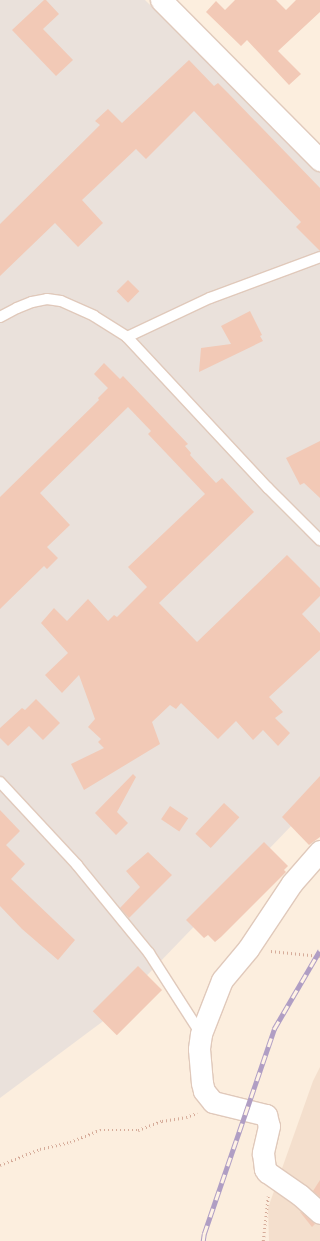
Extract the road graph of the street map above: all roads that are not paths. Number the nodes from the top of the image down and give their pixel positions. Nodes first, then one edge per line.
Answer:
1 (161, 0) edge
2 (320, 160) edge
3 (320, 256) edge
4 (0, 317) edge
5 (127, 337) junction
6 (320, 540) edge
7 (0, 782) edge
8 (320, 851) edge
9 (201, 1034) junction
10 (320, 1212) edge

1 - 2 street
3 - 5 lane
4 - 5 lane
5 - 6 lane
7 - 9 lane
8 - 9 street
9 - 10 street

